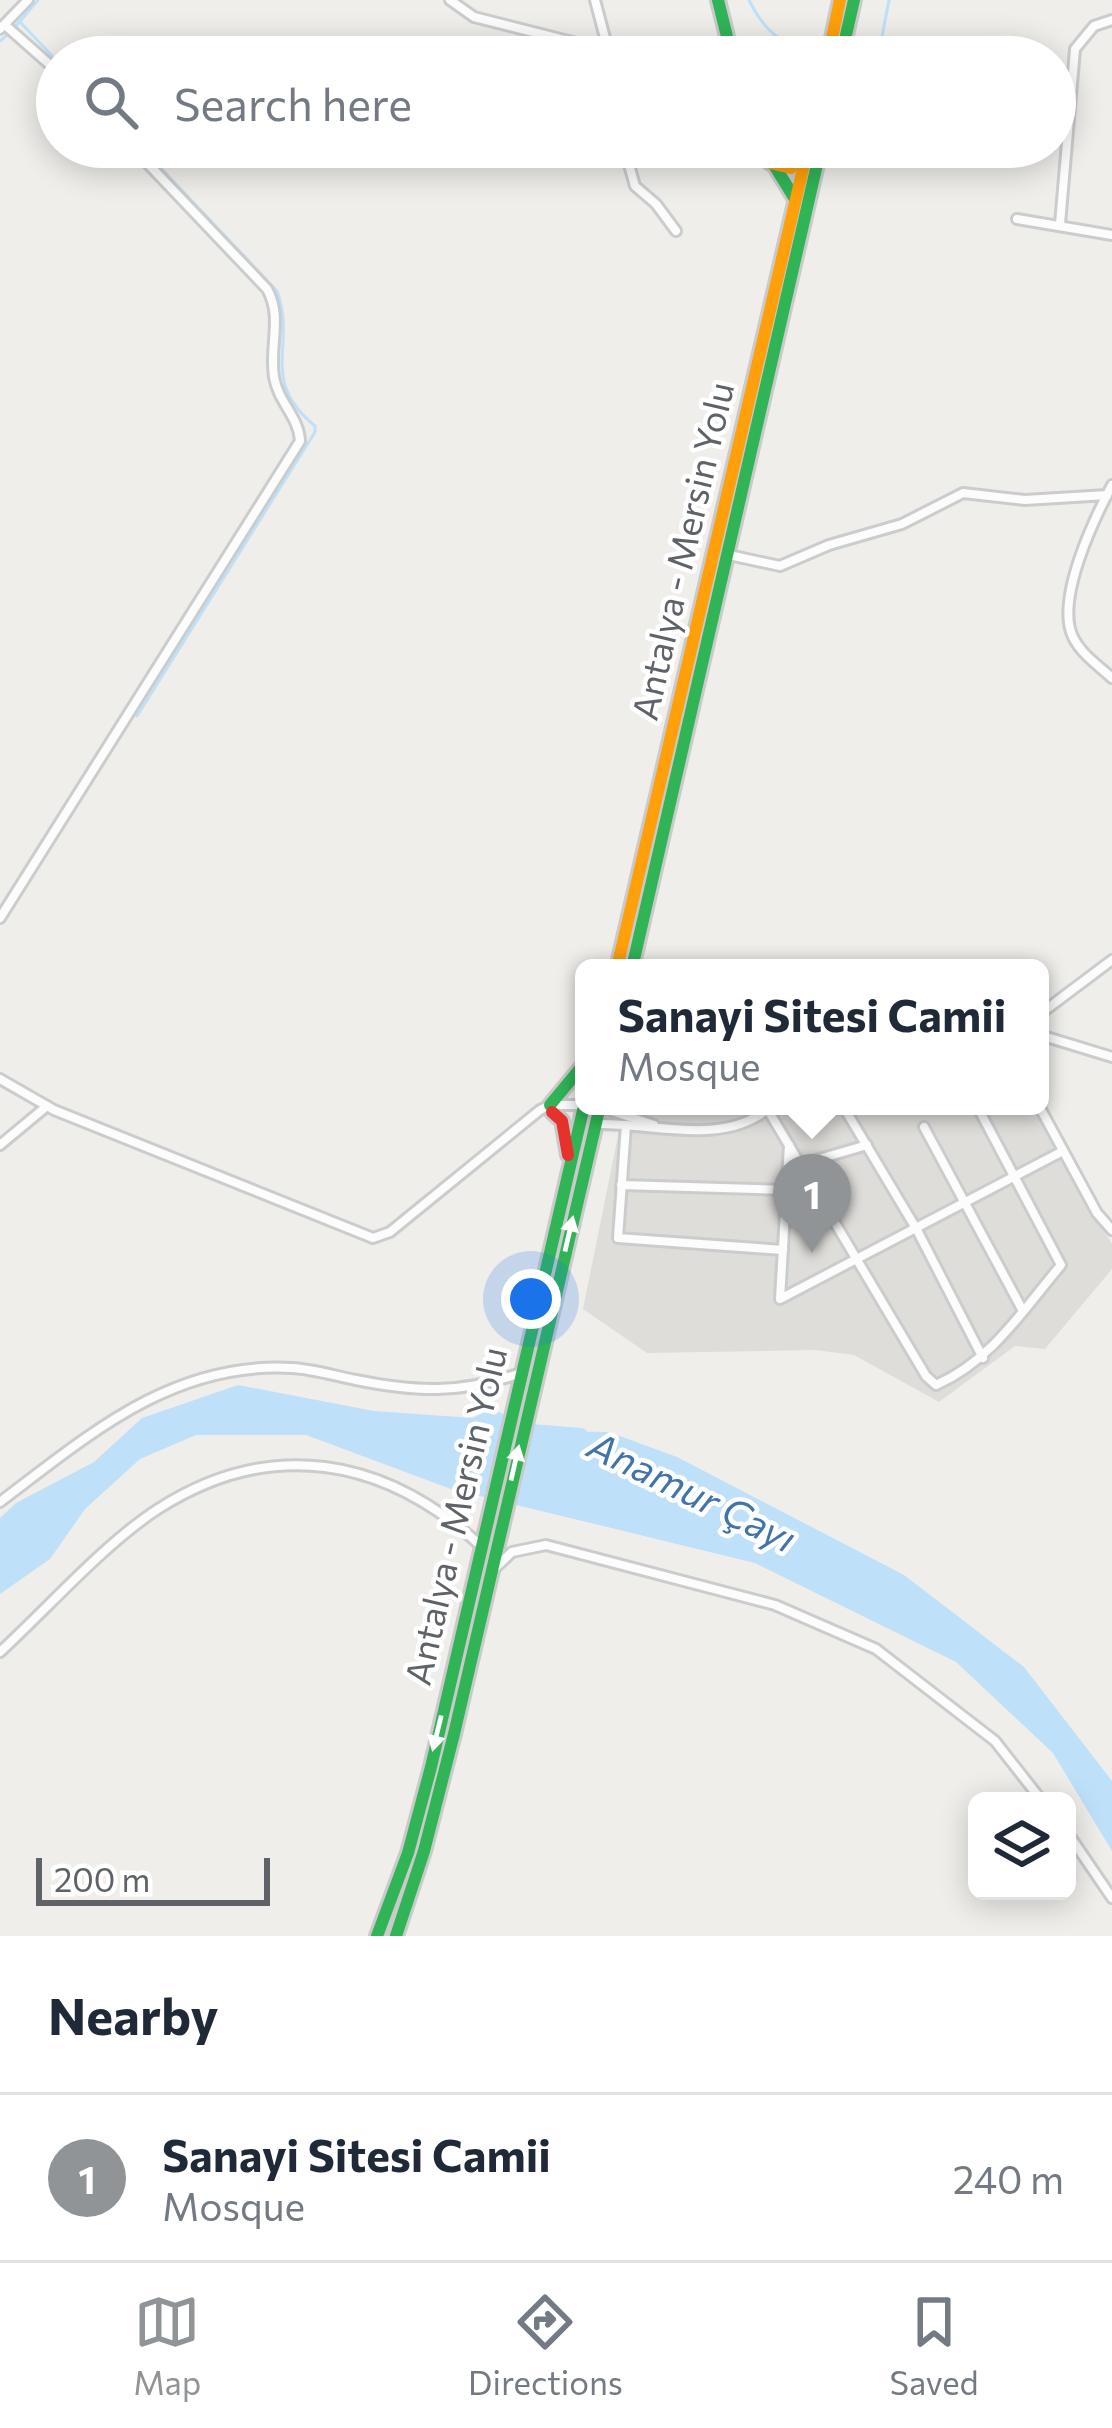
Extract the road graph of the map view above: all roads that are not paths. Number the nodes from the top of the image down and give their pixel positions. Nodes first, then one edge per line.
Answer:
1 (28, 0) edge
2 (450, 0) edge
3 (596, 0) edge
4 (718, 0) edge
5 (840, 0) edge
6 (854, 0) edge
7 (1112, 20) edge
8 (3, 27) edge
9 (543, 36) edge
10 (605, 36) edge
11 (727, 36) edge
12 (832, 36) edge
13 (846, 36) edge
14 (1076, 48) edge
15 (36, 54) edge
16 (153, 168) edge
17 (630, 168) edge
18 (774, 168) edge
19 (805, 168) edge
20 (814, 168) edge
21 (1065, 168) edge
22 (802, 201) junction
23 (1017, 218) dead end
24 (1060, 224) junction
25 (676, 231) dead end
26 (1112, 235) edge
27 (1112, 485) edge
28 (1106, 495) junction
29 (729, 555) junction
30 (1112, 678) edge
31 (0, 918) edge
32 (619, 959) edge
33 (634, 959) edge
34 (1112, 959) edge
35 (1049, 1007) edge
36 (1049, 1038) edge
37 (1112, 1057) edge
38 (575, 1075) edge
39 (0, 1078) edge
40 (47, 1106) junction
41 (575, 1107) edge
42 (547, 1109) junction
43 (590, 1115) edge
44 (622, 1115) edge
45 (760, 1115) edge
46 (774, 1115) edge
47 (849, 1115) edge
48 (982, 1115) edge
49 (1044, 1115) edge
50 (588, 1122) junction
51 (626, 1125) junction
52 (661, 1127) junction
53 (924, 1127) dead end
54 (789, 1143) junction
55 (0, 1145) edge
56 (867, 1145) junction
57 (1063, 1151) junction
58 (802, 1164) junction
59 (569, 1165) junction
60 (1014, 1177) junction
61 (622, 1185) junction
62 (786, 1190) junction
63 (965, 1204) junction
64 (917, 1230) junction
65 (1112, 1230) edge
66 (783, 1250) junction
67 (858, 1259) junction
68 (1023, 1311) junction
69 (983, 1358) junction
70 (516, 1379) junction
71 (0, 1502) edge
72 (481, 1541) junction
73 (490, 1573) junction
74 (0, 1652) edge
75 (1035, 1792) edge
76 (1076, 1845) edge
77 (1112, 1898) edge
78 (377, 1936) edge
79 (396, 1936) edge

1 - 8 street
2 - 9 street
3 - 10 street
4 - 11 main road
5 - 12 main road
6 - 13 main road
7 - 14 street
8 - 15 street
16 - 31 street
17 - 25 street
18 - 22 main road
19 - 22 main road, Antalya - Mersin Yolu
20 - 22 main road, Antalya - Mersin Yolu
21 - 24 street
22 - 29 main road, Antalya - Mersin Yolu
22 - 32 main road, Antalya - Mersin Yolu
23 - 24 street
24 - 26 street
27 - 28 street
28 - 29 street
28 - 30 street
29 - 33 main road, Antalya - Mersin Yolu
34 - 35 street
36 - 37 street
38 - 42 main road
39 - 40 street
40 - 42 street
40 - 55 street
41 - 42 street
42 - 50 street
42 - 59 main road
43 - 50 main road, Antalya - Mersin Yolu
44 - 52 street
45 - 52 street
46 - 54 street
47 - 56 street
48 - 60 street
49 - 57 street
50 - 51 street
50 - 59 main road, Antalya - Mersin Yolu
73 -> 50 main road, Antalya - Mersin Yolu
51 - 52 street
51 - 61 street
53 - 63 street
54 - 58 street
54 - 62 street
56 - 58 street
56 - 64 street
57 - 60 street
57 - 65 street
58 - 67 street
59 - 70 main road, Antalya - Mersin Yolu
60 - 63 street
60 - 68 street
61 - 62 street
61 - 66 street
62 - 66 street
63 - 64 street
63 - 68 street
64 - 67 street
64 - 69 street
66 - 67 street
67 - 69 street
68 - 69 street
70 - 71 street
70 - 72 main road, Antalya - Mersin Yolu
72 - 74 street
72 -> 78 main road, Antalya - Mersin Yolu
73 - 75 street
73 - 79 main road, Antalya - Mersin Yolu
76 - 77 street

